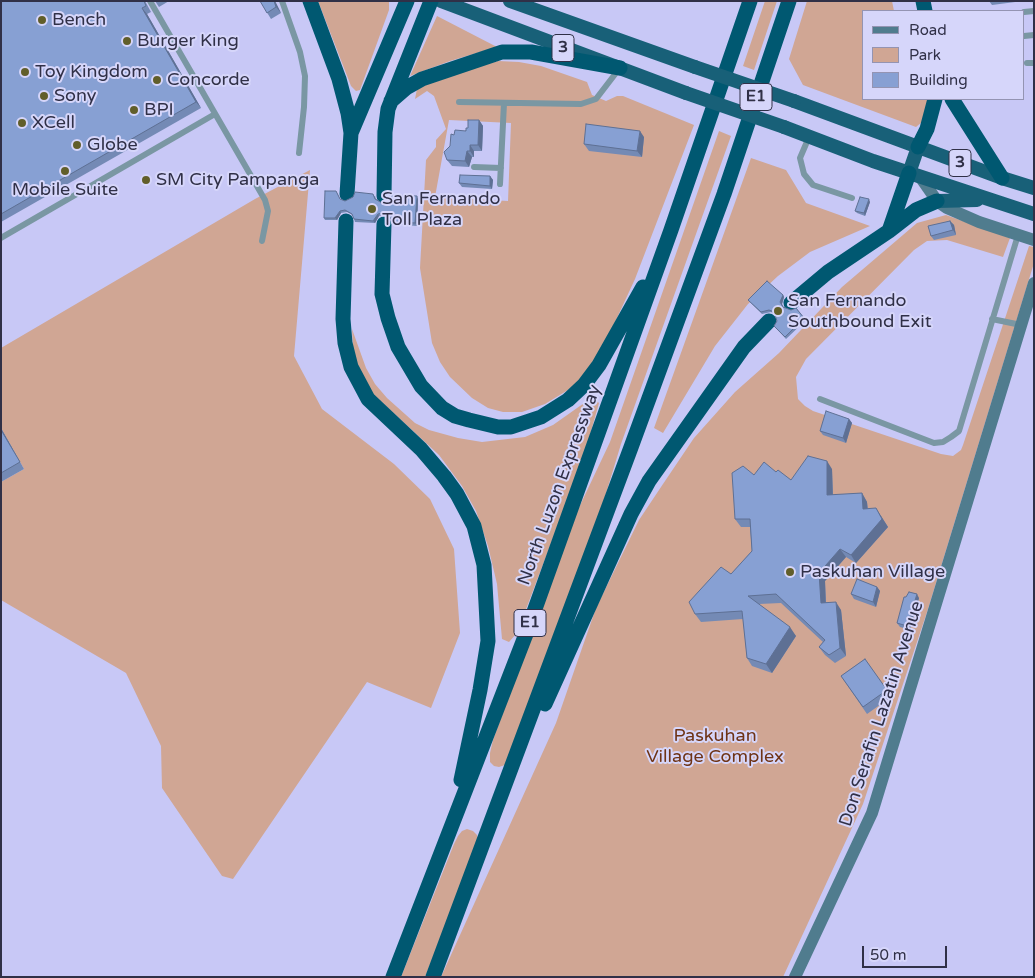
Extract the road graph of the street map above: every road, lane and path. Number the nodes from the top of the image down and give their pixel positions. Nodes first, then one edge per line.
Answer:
1 (150, 1) edge
2 (282, 1) edge
3 (310, 1) edge
4 (407, 1) edge
5 (431, 1) edge
6 (441, 1) edge
7 (510, 1) edge
8 (750, 1) edge
9 (789, 1) edge
10 (620, 68) junction
11 (935, 100) edge
12 (953, 100) edge
13 (391, 101) junction
14 (459, 102) dead end
15 (504, 103) junction
16 (215, 114) junction
17 (351, 133) junction
18 (809, 137) junction
19 (918, 147) junction
20 (299, 153) dead end
21 (474, 167) dead end
22 (501, 168) junction
23 (915, 176) junction
24 (1002, 178) junction
25 (500, 184) dead end
26 (1034, 188) edge
27 (347, 194) dead end
28 (384, 196) dead end
29 (852, 198) dead end
30 (988, 200) junction
31 (942, 205) junction
32 (1034, 214) edge
33 (346, 221) dead end
34 (384, 224) dead end
35 (671, 230) junction
36 (889, 231) junction
37 (1018, 235) junction
38 (1, 238) edge
39 (1034, 240) edge
40 (262, 241) dead end
41 (1034, 283) edge
42 (791, 303) dead end
43 (992, 319) junction
44 (769, 321) dead end
45 (1021, 325) junction
46 (820, 398) dead end
47 (491, 824) junction
48 (449, 836) junction
49 (393, 977) edge
50 (433, 977) edge
51 (795, 977) edge

1 - 16 lane
2 - 20 lane
3 - 17 highway
4 - 17 highway
5 - 13 highway
6 - 10 highway, 3
7 - 19 highway, 3, bridge
8 - 35 highway, North Luzon Expressway / E1
9 - 47 highway, E1
10 - 13 highway
10 - 15 lane
10 - 18 highway, 3, bridge
11 - 19 highway
12 - 24 highway
13 - 28 highway
14 - 15 lane
15 - 22 lane
16 - 38 lane
16 - 40 lane
17 - 27 highway
18 - 23 highway, 3
18 - 29 lane
19 - 23 highway
19 - 24 highway, 3
21 - 22 lane
22 - 25 lane
23 - 30 highway, 3
23 - 31 main road
23 - 36 highway
24 - 26 highway, 3
30 - 31 highway
30 - 32 highway, 3
31 - 36 highway
31 - 37 main road
33 - 48 highway
34 - 35 highway
35 - 48 highway, North Luzon Expressway / E1
36 - 42 highway
37 - 39 main road
37 - 43 lane
41 - 45 main road, Don Serafin Lazatin Avenue
43 - 45 lane
43 - 46 lane
44 - 47 highway
45 - 51 main road, Don Serafin Lazatin Avenue
47 - 50 highway, E1
48 - 49 highway, North Luzon Expressway / E1

